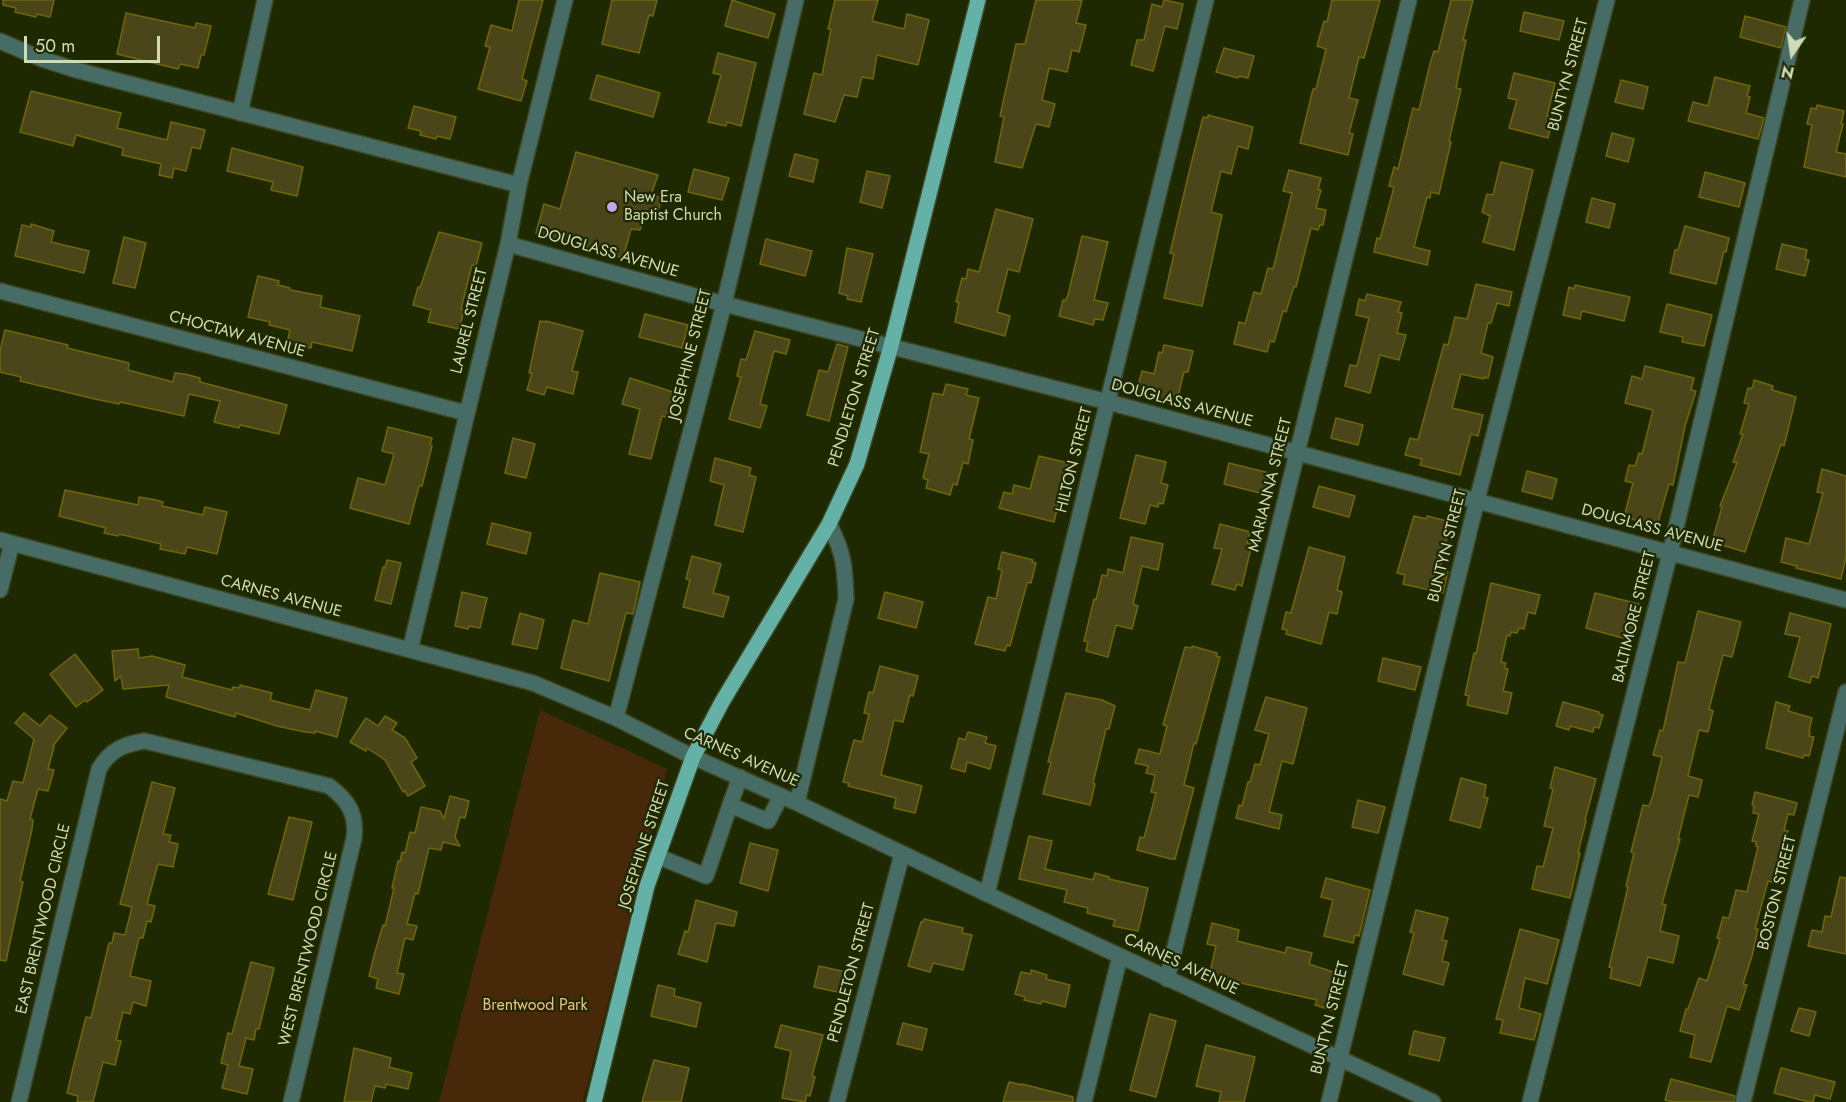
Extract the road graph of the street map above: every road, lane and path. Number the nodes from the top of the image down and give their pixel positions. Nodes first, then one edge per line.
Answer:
1 (265, 0) edge
2 (565, 0) edge
3 (796, 0) edge
4 (978, 0) edge
5 (1206, 0) edge
6 (1409, 0) edge
7 (1607, 0) edge
8 (1802, 0) edge
9 (0, 41) edge
10 (240, 113) junction
11 (519, 185) junction
12 (508, 244) junction
13 (0, 291) edge
14 (724, 304) junction
15 (891, 346) junction
16 (1108, 402) junction
17 (466, 413) junction
18 (1297, 454) junction
19 (1478, 500) junction
20 (829, 524) junction
21 (6, 542) edge
22 (1670, 553) junction
23 (0, 590) edge
24 (1846, 600) edge
25 (410, 650) junction
26 (1846, 692) edge
27 (616, 718) junction
28 (116, 750) joint
29 (693, 757) junction
30 (740, 777) junction
31 (781, 796) junction
32 (797, 802) junction
33 (730, 805) junction
34 (902, 854) junction
35 (657, 856) junction
36 (987, 894) junction
37 (1120, 956) junction
38 (1167, 979) junction
39 (1340, 1058) junction
40 (19, 1102) edge
41 (291, 1102) edge
42 (594, 1102) edge
43 (837, 1102) edge
44 (1084, 1102) edge
45 (1329, 1102) edge
46 (1433, 1102) edge
47 (1530, 1102) edge
48 (1743, 1102) edge

1 - 10 street
2 - 11 street, LAUREL STREET
3 - 14 street, JOSEPHINE STREET
4 - 15 main road, PENDLETON STREET
5 - 16 street, HILTON STREET
6 - 18 street, MARIANNA STREET
7 - 19 street, BUNTYN STREET
8 - 22 street, BALTIMORE STREET
9 - 10 street
10 - 11 street
11 - 12 street, LAUREL STREET
12 - 14 street, DOUGLASS AVENUE
12 - 17 street, LAUREL STREET
13 - 17 street, CHOCTAW AVENUE
14 - 15 street, DOUGLASS AVENUE
14 - 27 street, JOSEPHINE STREET
15 - 16 street, DOUGLASS AVENUE
15 - 20 main road, PENDLETON STREET
16 - 18 street, DOUGLASS AVENUE
16 - 36 street, HILTON STREET
17 - 25 street, LAUREL STREET
18 - 19 street, DOUGLASS AVENUE
18 - 38 street, MARIANNA STREET
19 - 22 street, DOUGLASS AVENUE
19 - 39 street, BUNTYN STREET
20 - 29 main road, JOSEPHINE STREET
20 - 32 street
21 - 23 street
21 - 25 street, CARNES AVENUE
22 - 24 street, DOUGLASS AVENUE
22 - 47 street, BALTIMORE STREET
25 - 27 street, CARNES AVENUE
26 - 48 street, BOSTON STREET
27 - 29 street, CARNES AVENUE
28 - 40 street, EAST BRENTWOOD CIRCLE
28 - 41 street, WEST BRENTWOOD CIRCLE
29 - 30 street, CARNES AVENUE
29 - 35 main road, JOSEPHINE STREET
30 - 31 street, CARNES AVENUE
30 - 33 street
31 - 32 street, CARNES AVENUE
31 - 33 street
32 - 34 street, CARNES AVENUE
33 - 35 street
34 - 36 street, CARNES AVENUE
34 - 43 street, PENDLETON STREET
35 - 42 main road, JOSEPHINE STREET
36 - 37 street, CARNES AVENUE
37 - 38 street, CARNES AVENUE
37 - 44 street
38 - 39 street, CARNES AVENUE
39 - 45 street, BUNTYN STREET
39 - 46 street, CARNES AVENUE

